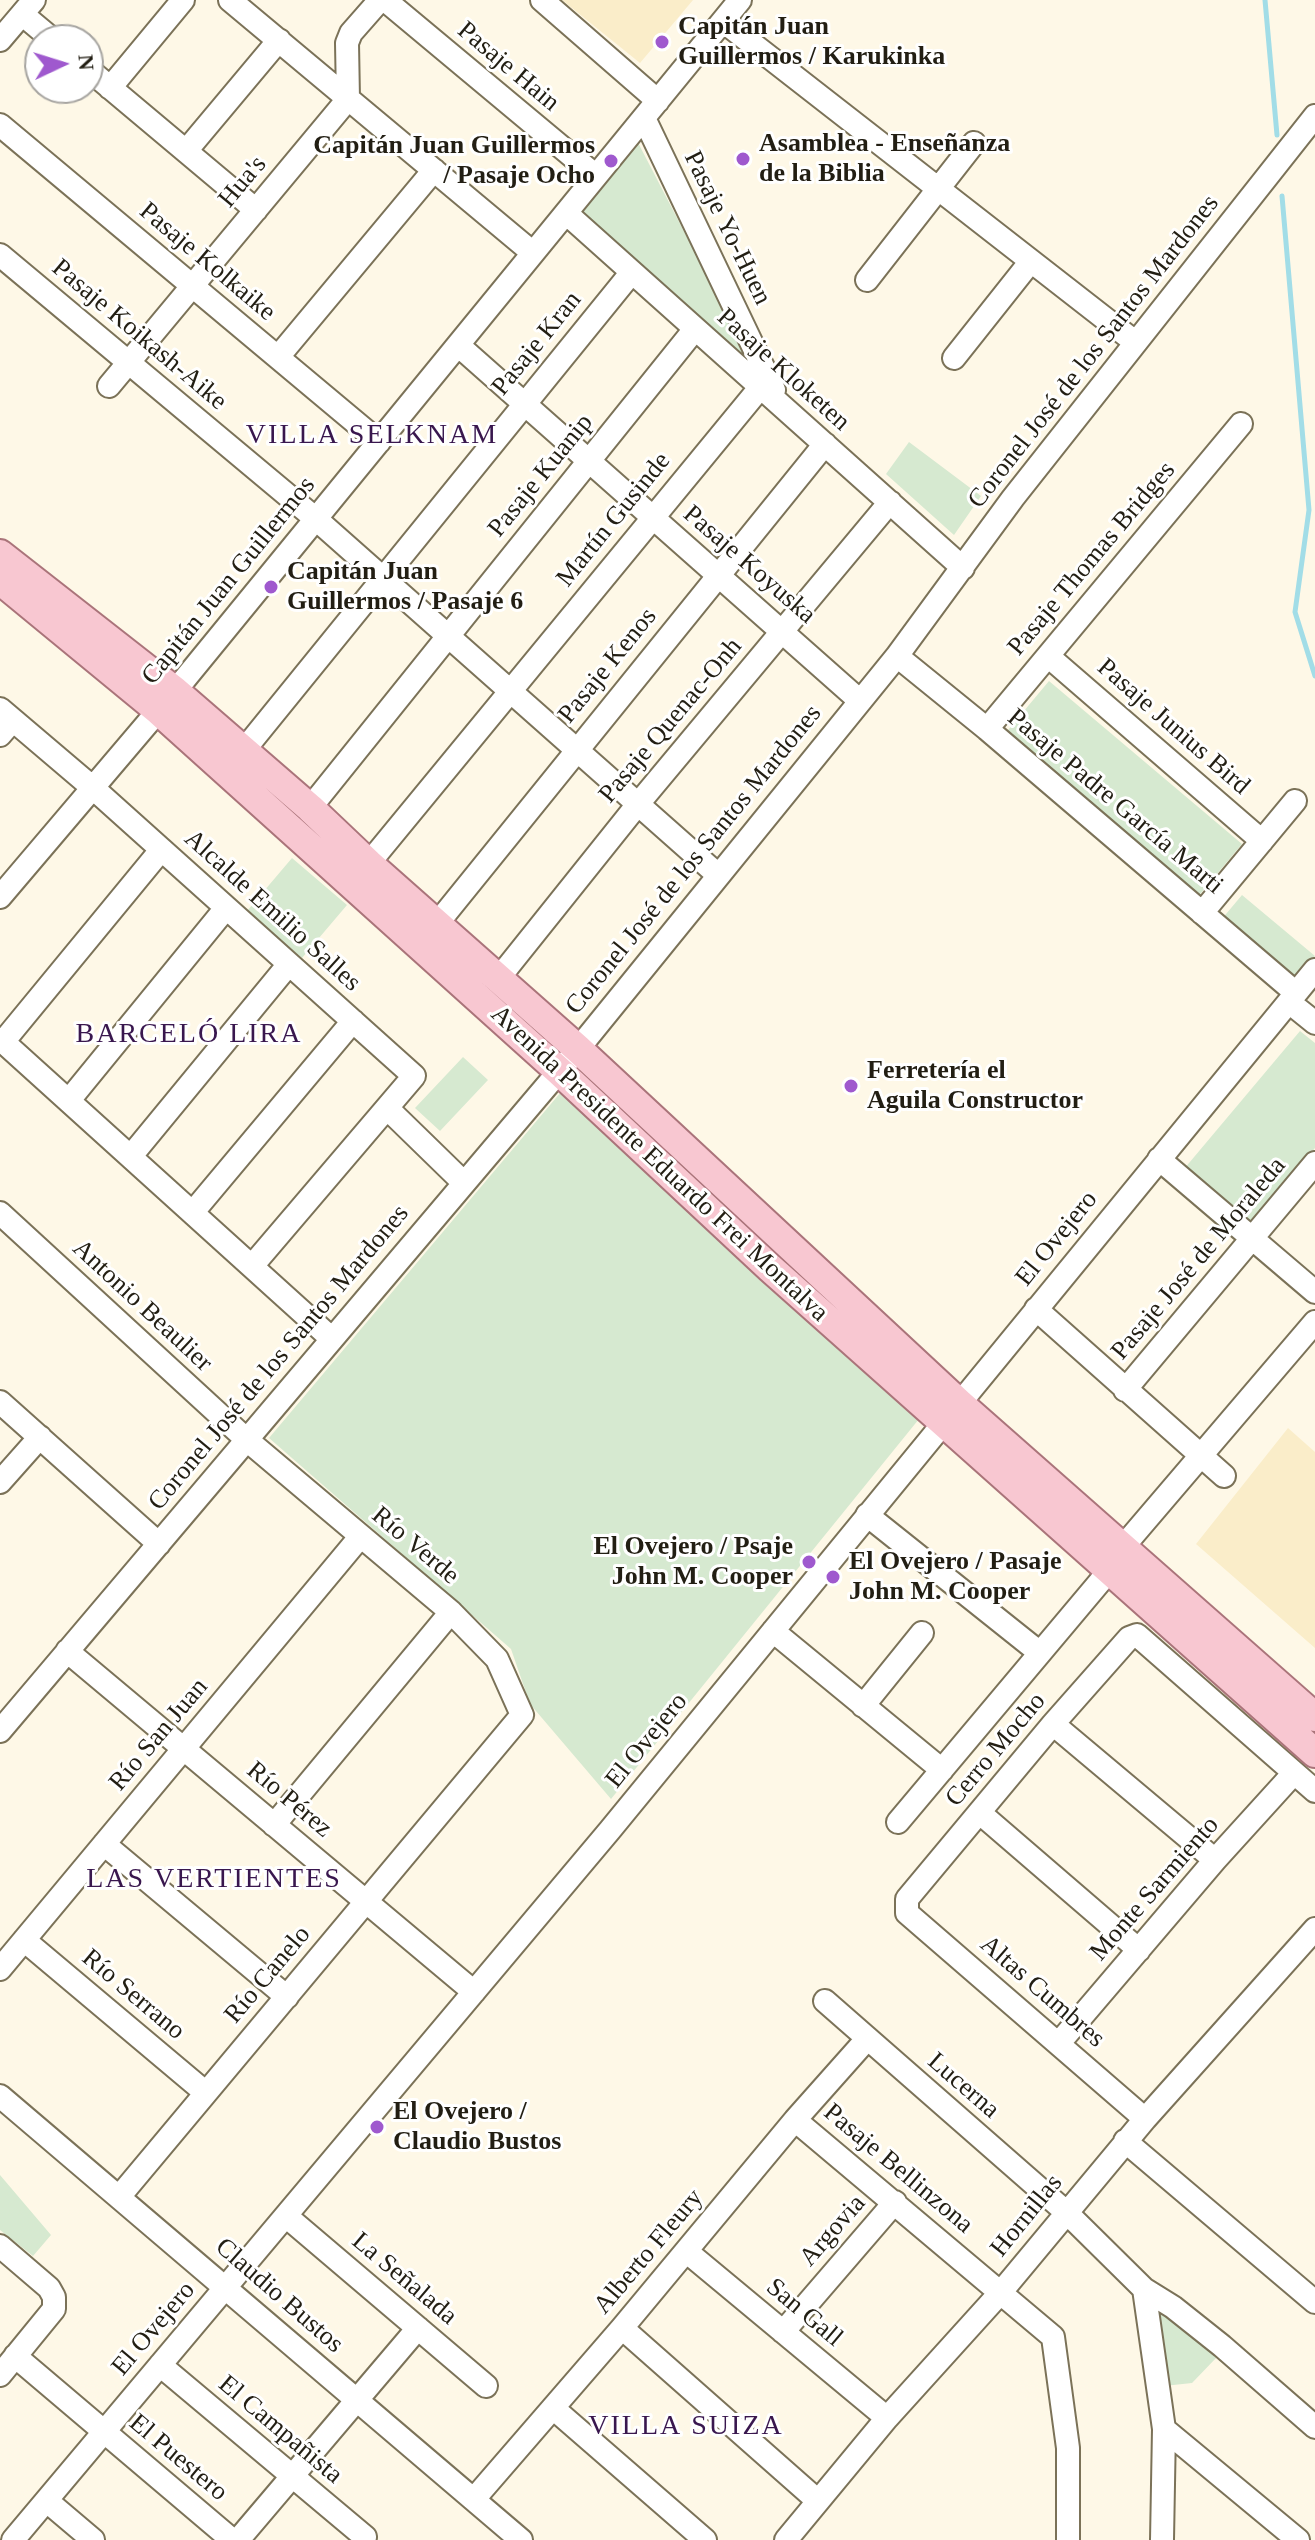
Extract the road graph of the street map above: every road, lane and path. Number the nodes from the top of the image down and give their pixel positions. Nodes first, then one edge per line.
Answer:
1 (183, 0) edge
2 (230, 0) edge
3 (382, 0) edge
4 (542, 0) edge
5 (732, 6) edge
6 (28, 7) edge
7 (41, 24) edge
8 (0, 40) edge
9 (279, 40) junction
10 (104, 83) edge
11 (110, 88) junction
12 (348, 99) junction
13 (651, 109) junction
14 (1315, 116) edge
15 (0, 125) edge
16 (974, 143) dead end
17 (186, 151) junction
18 (434, 170) junction
19 (596, 176) junction
20 (938, 189) junction
21 (256, 210) junction
22 (566, 213) junction
23 (533, 253) junction
24 (0, 255) edge
25 (1031, 261) junction
26 (632, 272) junction
27 (867, 280) dead end
28 (193, 286) junction
29 (695, 329) junction
30 (1135, 342) junction
31 (458, 345) junction
32 (278, 357) junction
33 (954, 358) dead end
34 (129, 363) junction
35 (764, 382) junction
36 (109, 386) dead end
37 (524, 404) junction
38 (1241, 424) dead end
39 (379, 442) junction
40 (825, 444) junction
41 (589, 461) junction
42 (890, 502) junction
43 (653, 518) junction
44 (316, 519) junction
45 (0, 554) edge
46 (963, 568) junction
47 (718, 576) junction
48 (383, 578) junction
49 (0, 580) edge
50 (782, 632) junction
51 (448, 636) junction
52 (897, 656) junction
53 (1048, 656) junction
54 (510, 691) junction
55 (859, 700) junction
56 (167, 701) junction
57 (4, 721) edge
58 (987, 729) junction
59 (244, 750) junction
60 (576, 750) junction
61 (93, 788) junction
62 (1295, 801) dead end
63 (638, 804) junction
64 (310, 808) junction
65 (1262, 841) junction
66 (161, 850) junction
67 (360, 874) junction
68 (718, 875) junction
69 (0, 897) edge
70 (226, 908) junction
71 (1202, 913) junction
72 (436, 925) junction
73 (289, 964) junction
74 (1315, 970) edge
75 (498, 979) junction
76 (1292, 997) junction
77 (353, 1021) junction
78 (1315, 1023) edge
79 (2, 1040) edge
80 (578, 1049) junction
81 (559, 1071) junction
82 (70, 1099) junction
83 (387, 1108) junction
84 (131, 1156) junction
85 (1159, 1159) junction
86 (1315, 1163) edge
87 (464, 1183) junction
88 (193, 1212) junction
89 (0, 1213) edge
90 (1251, 1238) junction
91 (252, 1266) junction
92 (1315, 1292) edge
93 (1036, 1309) junction
94 (1315, 1322) edge
95 (332, 1339) junction
96 (1125, 1390) junction
97 (0, 1402) edge
98 (952, 1414) junction
99 (40, 1437) junction
100 (247, 1440) junction
101 (1201, 1454) junction
102 (1224, 1476) dead end
103 (0, 1482) edge
104 (867, 1515) junction
105 (360, 1537) junction
106 (159, 1544) junction
107 (1116, 1560) junction
108 (451, 1612) junction
109 (773, 1631) junction
110 (922, 1633) dead end
111 (67, 1651) junction
112 (1040, 1653) junction
113 (863, 1706) junction
114 (1311, 1708) edge
115 (522, 1715) joint
116 (1053, 1724) junction
117 (0, 1731) edge
118 (184, 1749) junction
119 (1315, 1753) edge
120 (942, 1770) junction
121 (1294, 1773) junction
122 (1315, 1791) edge
123 (980, 1813) junction
124 (898, 1822) dead end
125 (274, 1825) junction
126 (104, 1844) junction
127 (1215, 1860) junction
128 (366, 1902) junction
129 (906, 1907) joint
130 (1315, 1929) edge
131 (24, 1940) junction
132 (1139, 1950) junction
133 (0, 1969) edge
134 (474, 1992) junction
135 (287, 1997) junction
136 (825, 2001) dead end
137 (867, 2039) junction
138 (1059, 2043) junction
139 (206, 2093) junction
140 (0, 2096) edge
141 (1145, 2119) junction
142 (795, 2120) junction
143 (1125, 2141) junction
144 (119, 2197) junction
145 (895, 2202) junction
146 (1066, 2212) junction
147 (286, 2216) junction
148 (0, 2246) edge
149 (686, 2251) junction
150 (226, 2286) junction
151 (1144, 2289) junction
152 (1001, 2292) junction
153 (1315, 2302) edge
154 (418, 2328) junction
155 (622, 2328) junction
156 (783, 2332) junction
157 (15, 2356) junction
158 (160, 2365) junction
159 (0, 2375) edge
160 (486, 2386) dead end
161 (1315, 2397) edge
162 (357, 2401) junction
163 (553, 2408) junction
164 (887, 2418) junction
165 (1308, 2421) edge
166 (1164, 2429) junction
167 (104, 2431) junction
168 (292, 2476) junction
169 (474, 2499) junction
170 (47, 2501) junction
171 (818, 2501) junction
172 (495, 2532) edge
173 (365, 2537) dead end
174 (13, 2540) edge
175 (93, 2540) edge
176 (235, 2540) edge
177 (521, 2540) edge
178 (705, 2540) edge
179 (786, 2540) edge
180 (1070, 2540) edge
181 (1162, 2540) edge
182 (1298, 2540) edge

1 - 11 street
2 - 9 street
3 - 12 street
3 - 19 street, Pasaje Hain
4 - 13 street
5 - 13 street, Capitán Juan Guillermos
5 - 20 street
6 - 7 street
6 - 8 street
9 - 12 street
9 - 17 street
10 - 11 street
11 - 17 street
12 - 18 street
12 - 21 street, Hua's
13 - 19 street, Capitán Juan Guillermos
13 - 35 street, Pasaje Yo-Huen
14 - 30 street, Coronel José de los Santos Mardones
15 - 28 street, Pasaje Kolkaike
16 - 20 street
17 - 21 street
18 - 23 street
18 - 32 street
19 - 22 street, Capitán Juan Guillermos
20 - 25 street
20 - 27 street
21 - 28 street, Hua's
22 - 23 street, Capitán Juan Guillermos
22 - 26 street, Pasaje Kloketen
23 - 31 street, Capitán Juan Guillermos
24 - 34 street, Pasaje Koikash-Aike
25 - 30 street
25 - 33 street
26 - 29 street, Pasaje Kloketen
26 - 37 street, Pasaje Kran
28 - 32 street, Pasaje Kolkaike
28 - 34 street, Hua's
29 - 35 street, Pasaje Kloketen
29 - 41 street, Pasaje Kuanip
30 - 46 street, Coronel José de los Santos Mardones
31 - 37 street, Pasaje Koyuska
31 - 39 street, Capitán Juan Guillermos
32 - 39 street, Pasaje Kolkaike
34 - 36 street, Hua's
34 - 44 street, Pasaje Koikash-Aike
35 - 40 street, Pasaje Kloketen
35 - 43 street, Martín Gusinde
37 - 41 street, Pasaje Koyuska
37 - 48 street, Pasaje Kran
38 - 53 street, Pasaje Thomas Bridges
39 - 44 street, Capitán Juan Guillermos
40 - 42 street, Pasaje Kloketen
40 - 47 street, Pasaje Kenos
41 - 43 street, Pasaje Koyuska
41 - 51 street, Pasaje Kuanip
42 - 46 street, Pasaje Kloketen
42 - 50 street, Pasaje Quenac-Onh
43 - 47 street, Pasaje Koyuska
43 - 54 street, Martín Gusinde
44 - 48 street, Pasaje Koikash-Aike
44 - 56 street, Capitán Juan Guillermos
45 - 56 main road, Avenida Presidente Eduardo Frei Montalva
46 - 52 street, Coronel José de los Santos Mardones
47 - 50 street, Pasaje Koyuska
47 - 60 street, Pasaje Kenos
48 - 51 street, Pasaje Koikash-Aike
48 - 59 street, Pasaje Kran
49 - 56 main road, Avenida Presidente Eduardo Frei Montalva
50 - 55 street, Pasaje Koyuska
50 - 63 street, Pasaje Quenac-Onh
51 - 54 street, Pasaje Koikash-Aike
51 - 64 street, Pasaje Kuanip
52 - 55 street, Coronel José de los Santos Mardones
52 - 58 street, Pasaje Padre García Marti
53 - 58 street, Pasaje Thomas Bridges
53 - 65 street, Pasaje Junius Bird
54 - 60 street, Pasaje Koikash-Aike
54 - 67 street, Martín Gusinde
55 - 68 street, Coronel José de los Santos Mardones
56 - 59 main road, Avenida Presidente Eduardo Frei Montalva
56 - 61 street, Capitán Juan Guillermos
56 - 67 main road, Avenida Presidente Eduardo Frei Montalva
57 - 61 street, Alcalde Emilio Salles
58 - 71 street, Pasaje Padre García Marti
59 - 64 main road, Avenida Presidente Eduardo Frei Montalva
60 - 63 street, Pasaje Koikash-Aike
60 - 72 street, Pasaje Kenos
61 - 66 street, Alcalde Emilio Salles
61 - 69 street, Capitán Juan Guillermos
62 - 65 street
63 - 68 street, Pasaje Koikash-Aike
63 - 75 street, Pasaje Quenac-Onh
64 - 67 main road, Avenida Presidente Eduardo Frei Montalva
65 - 71 street
66 - 70 street, Alcalde Emilio Salles
66 - 79 street
67 - 72 main road, Avenida Presidente Eduardo Frei Montalva
67 - 81 main road, Avenida Presidente Eduardo Frei Montalva
68 - 80 street, Coronel José de los Santos Mardones
70 - 73 street, Alcalde Emilio Salles
70 - 82 street
71 - 76 street, Pasaje Padre García Marti
72 - 75 main road, Avenida Presidente Eduardo Frei Montalva
73 - 77 street, Alcalde Emilio Salles
73 - 84 street
74 - 76 street, El Ovejero
75 - 80 main road, Avenida Presidente Eduardo Frei Montalva
76 - 78 street, Pasaje Padre García Marti
76 - 85 street, El Ovejero
77 - 83 street, Alcalde Emilio Salles
77 - 88 street
79 - 82 street
80 - 81 street, Coronel José de los Santos Mardones
80 - 98 main road, Avenida Presidente Eduardo Frei Montalva
81 - 87 street, Coronel José de los Santos Mardones
81 - 98 main road, Avenida Presidente Eduardo Frei Montalva
82 - 84 street
83 - 87 street
83 - 91 street
84 - 88 street
85 - 90 street
85 - 93 street, El Ovejero
86 - 90 street, Pasaje José de Moraleda
87 - 95 street, Coronel José de los Santos Mardones
88 - 91 street
89 - 100 street, Antonio Beaulier
90 - 92 street
90 - 96 street, Pasaje José de Moraleda
91 - 95 street
93 - 96 street
93 - 98 street, El Ovejero
94 - 101 street
95 - 100 street, Coronel José de los Santos Mardones
96 - 101 street
97 - 99 street
98 - 104 street, El Ovejero
98 - 107 main road, Avenida Presidente Eduardo Frei Montalva
99 - 103 street
99 - 106 street
100 - 105 street, Río Verde
100 - 106 street, Coronel José de los Santos Mardones
101 - 102 street
101 - 107 street
104 - 109 street, El Ovejero
104 - 112 street
105 - 108 street, Río Verde
105 - 118 street, Río San Juan
106 - 111 street, Coronel José de los Santos Mardones
107 - 112 street
107 - 114 main road, Avenida Presidente Eduardo Frei Montalva
107 - 119 main road, Avenida Presidente Eduardo Frei Montalva
108 - 115 street, Río Verde
108 - 125 street
109 - 113 street
109 - 134 street, El Ovejero
110 - 113 street
111 - 117 street, Coronel José de los Santos Mardones
111 - 118 street, Río Pérez
112 - 120 street
113 - 120 street
115 - 128 street, Río Canelo
116 - 121 street, Cerro Mocho
116 - 123 street, Cerro Mocho
116 - 127 street
118 - 125 street, Río Pérez
118 - 126 street, Río San Juan
120 - 124 street
121 - 122 street
121 - 127 street, Monte Sarmiento
123 - 129 street, Cerro Mocho
123 - 132 street
125 - 128 street, Río Pérez
126 - 131 street, Río San Juan
126 - 135 street
127 - 132 street, Monte Sarmiento
128 - 134 street, Río Pérez
128 - 135 street, Río Canelo
129 - 138 street, Altas Cumbres
130 - 141 street, Hornillas
131 - 133 street, Río San Juan
131 - 139 street, Río Serrano
132 - 138 street, Monte Sarmiento
134 - 147 street, El Ovejero
135 - 139 street, Río Canelo
136 - 137 street, Lucerna
137 - 142 street, Alberto Fleury
137 - 146 street, Lucerna
138 - 141 street, Altas Cumbres
139 - 144 street, Río Canelo
140 - 144 street, Claudio Bustos
141 - 143 street, Hornillas
142 - 145 street, Pasaje Bellinzona
142 - 149 street, Alberto Fleury
143 - 146 street, Hornillas
143 - 153 street
144 - 150 street, Claudio Bustos
145 - 152 street, Pasaje Bellinzona
145 - 156 street, Argovia
146 - 151 street, Lucerna
146 - 152 street, Hornillas
147 - 150 street, El Ovejero
147 - 154 street, La Señalada
148 - 157 street
149 - 155 street, Alberto Fleury
149 - 156 street, San Gall
150 - 158 street, El Ovejero
150 - 162 street, Claudio Bustos
151 - 165 street, Lucerna
151 - 166 street
152 - 164 street, Hornillas
152 - 180 street, Pasaje Bellinzona
154 - 160 street, La Señalada
154 - 162 street
155 - 163 street, Alberto Fleury
155 - 171 street
156 - 164 street, San Gall
157 - 159 street
157 - 167 street, El Puestero
158 - 167 street, El Ovejero
158 - 168 street, El Campañista
161 - 165 street
162 - 168 street
162 - 169 street, Claudio Bustos
163 - 169 street, Alberto Fleury
163 - 178 street
164 - 171 street, Hornillas
166 - 181 street
166 - 182 street
167 - 170 street, El Ovejero
167 - 176 street, El Puestero
168 - 173 street, El Campañista
168 - 176 street
169 - 172 street, Claudio Bustos
170 - 174 street, El Ovejero
170 - 175 street
171 - 179 street, Hornillas
172 - 177 street, Claudio Bustos

